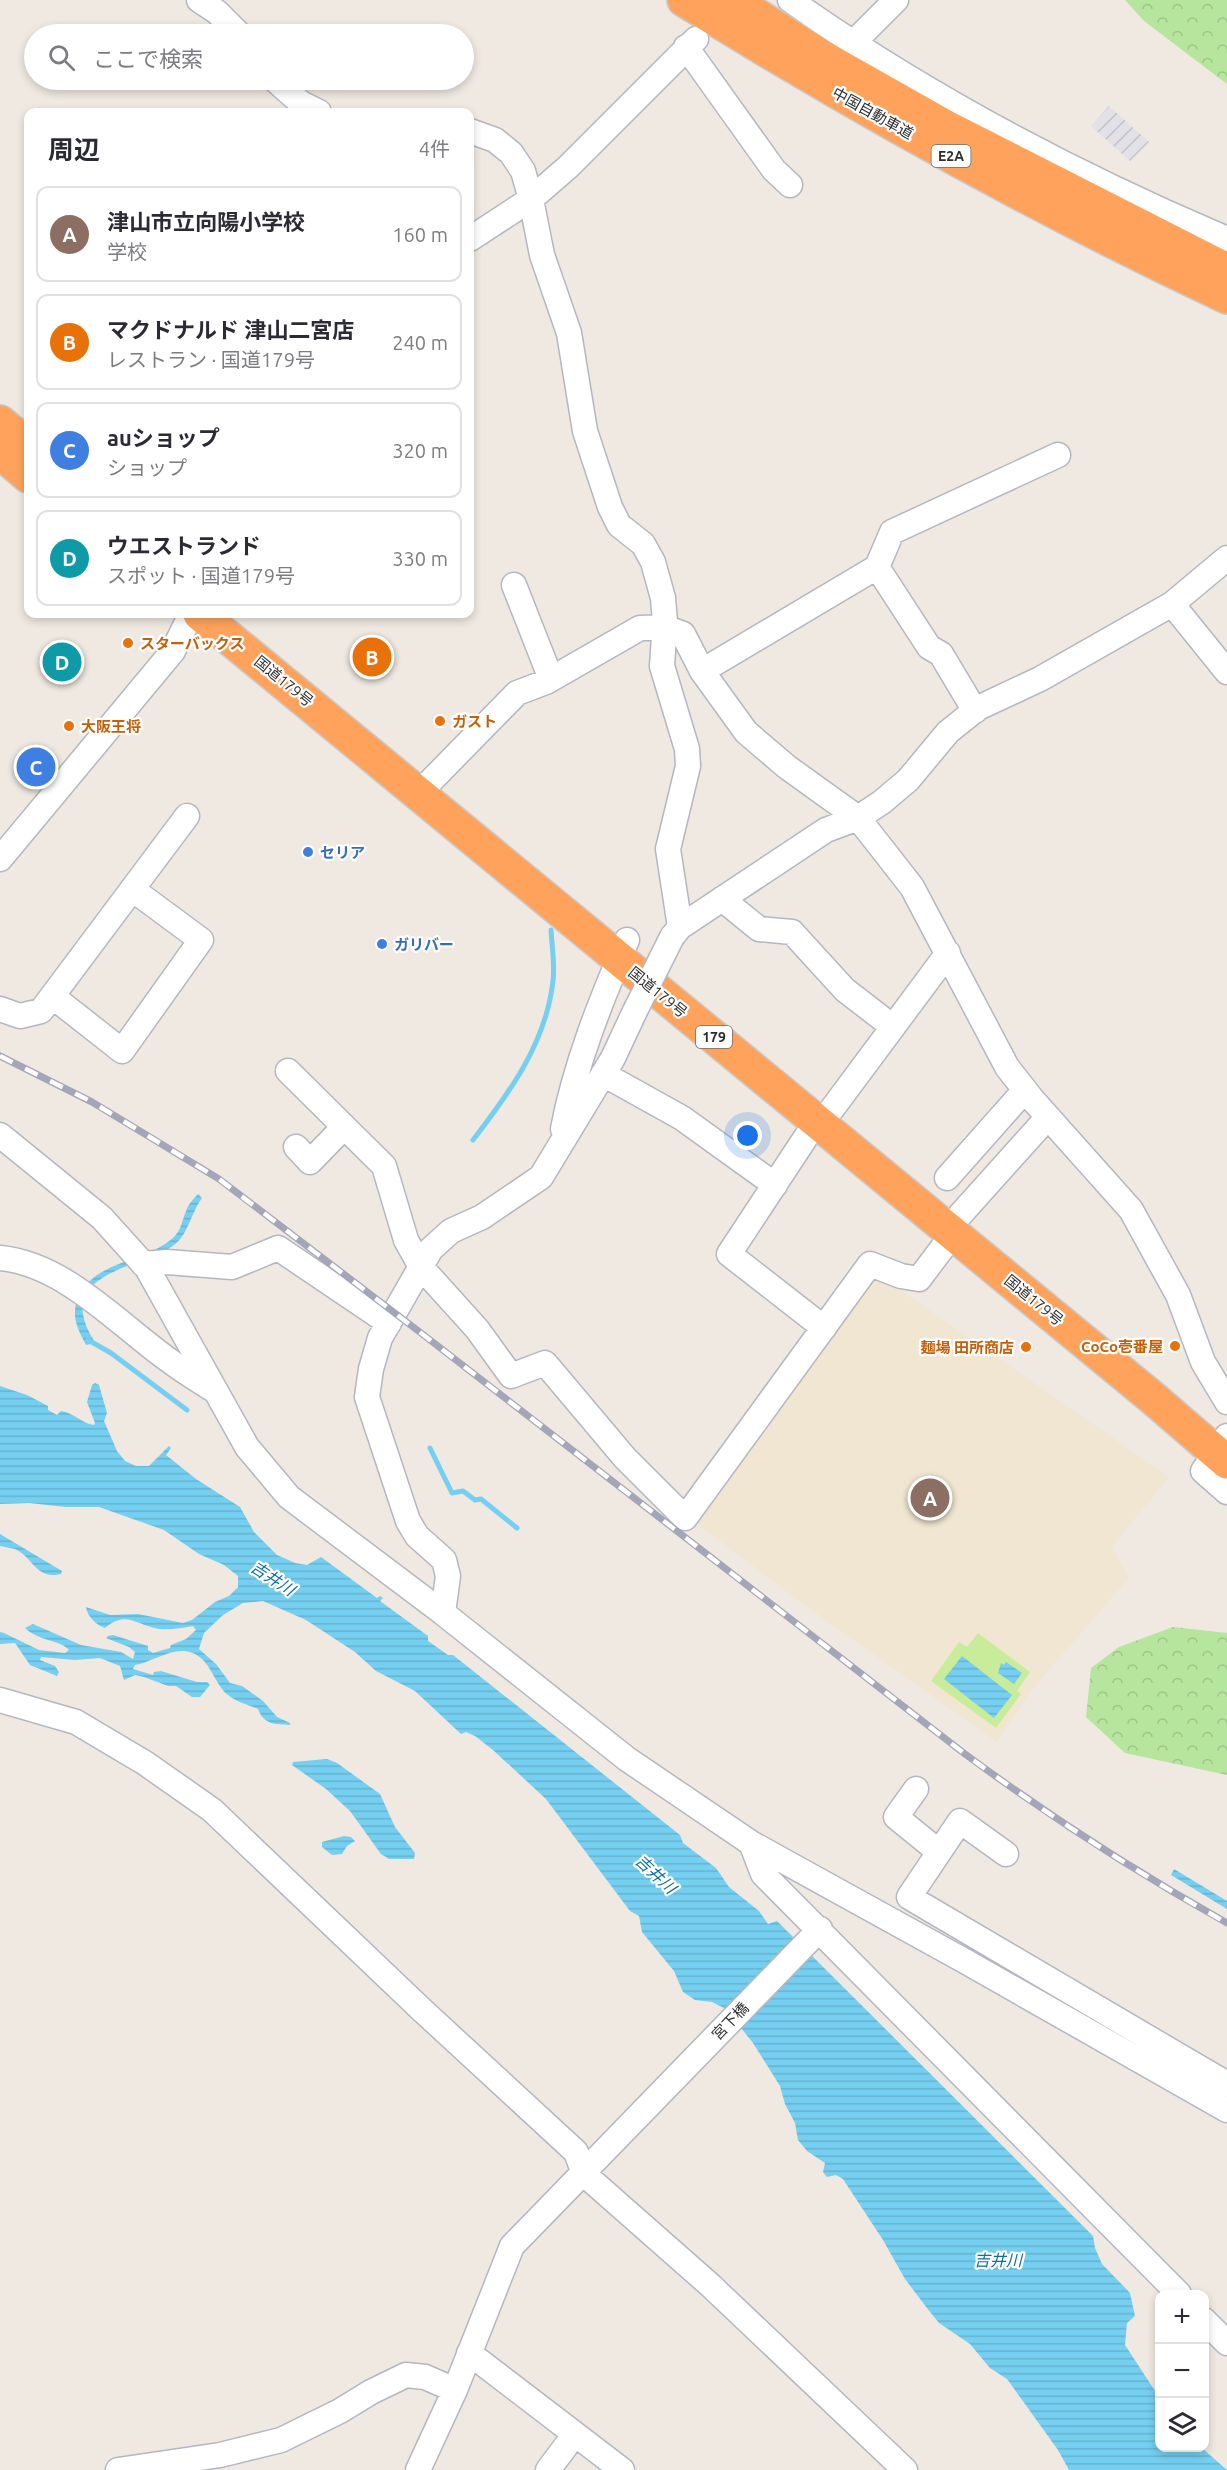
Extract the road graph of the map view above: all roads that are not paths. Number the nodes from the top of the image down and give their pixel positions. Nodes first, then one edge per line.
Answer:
1 (200, 0) edge
2 (684, 0) edge
3 (734, 0) edge
4 (790, 0) edge
5 (896, 0) edge
6 (229, 24) edge
7 (852, 44) junction
8 (286, 90) edge
9 (311, 108) edge
10 (474, 132) edge
11 (790, 185) dead end
12 (531, 199) junction
13 (474, 236) edge
14 (1227, 239) edge
15 (1227, 270) edge
16 (1227, 297) edge
17 (0, 422) edge
18 (24, 443) edge
19 (0, 452) edge
20 (1058, 455) dead end
21 (24, 473) edge
22 (1227, 558) edge
23 (877, 567) junction
24 (514, 585) dead end
25 (1172, 604) junction
26 (189, 618) edge
27 (205, 618) edge
28 (236, 618) edge
29 (664, 627) junction
30 (702, 671) junction
31 (1227, 672) edge
32 (551, 679) junction
33 (975, 711) junction
34 (425, 786) junction
35 (187, 816) dead end
36 (858, 818) junction
37 (0, 859) edge
38 (132, 889) junction
39 (722, 899) junction
40 (676, 932) junction
41 (623, 950) junction
42 (948, 953) junction
43 (52, 996) junction
44 (0, 1009) edge
45 (893, 1027) junction
46 (288, 1071) dead end
47 (603, 1074) junction
48 (1025, 1090) junction
49 (832, 1109) junction
50 (1048, 1117) junction
51 (345, 1127) junction
52 (0, 1135) edge
53 (806, 1137) dead end
54 (561, 1143) junction
55 (296, 1147) dead end
56 (947, 1178) dead end
57 (775, 1185) junction
58 (957, 1224) junction
59 (0, 1257) edge
60 (142, 1264) junction
61 (421, 1267) junction
62 (389, 1323) junction
63 (824, 1328) junction
64 (215, 1390) junction
65 (1227, 1402) edge
66 (1224, 1445) edge
67 (1227, 1492) edge
68 (443, 1613) junction
69 (0, 1700) edge
70 (916, 1789) dead end
71 (751, 1842) junction
72 (939, 1852) junction
73 (1006, 1854) dead end
74 (820, 1929) junction
75 (978, 1937) junction
76 (963, 1960) junction
77 (1193, 2077) junction
78 (1227, 2084) edge
79 (1227, 2110) edge
80 (584, 2174) junction
81 (1174, 2290) edge
82 (1209, 2325) edge
83 (1227, 2343) edge
84 (470, 2353) junction
85 (455, 2390) junction
86 (575, 2434) junction
87 (118, 2470) edge
88 (418, 2470) edge
89 (548, 2470) edge
90 (622, 2470) edge
91 (905, 2470) edge

1 - 6 street
2 - 16 highway, 中国自動車道 / E2A
3 - 15 highway, 中国自動車道 / E2A
4 - 7 street
5 - 7 street
7 - 14 street
8 - 9 street
10 - 12 street
11 - 12 street
12 - 13 street
12 - 29 street
17 - 18 highway
19 - 21 highway
20 - 23 street
22 - 25 street
23 - 30 street
23 - 33 street
24 - 32 street
25 - 31 street
25 - 33 street
26 - 37 street
27 - 34 highway, 国道179号 / 179
28 - 34 highway, 国道179号 / 179
29 - 30 street
29 - 32 street
29 - 40 street
30 - 36 street
32 - 34 street
33 - 36 street
34 - 41 highway, 国道179号 / 179
35 - 38 street
36 - 39 street
36 - 42 street
38 - 43 street
38 - 43 street
39 - 40 street
39 - 45 street
40 - 47 street, bridge
41 - 49 highway, 国道179号 / 179
41 - 54 street
41 - 58 highway, 国道179号 / 179
42 - 45 street
42 - 48 street
43 - 44 street
45 - 49 street
46 - 51 street
47 - 54 street
47 - 57 street
48 - 50 street
48 - 56 street
49 - 58 highway, 国道179号 / 179
50 - 58 street
50 - 65 street
51 - 55 street
51 - 61 street
52 - 60 street
53 - 57 street
54 - 61 street
57 - 63 street
58 - 63 street
58 - 66 highway, 国道179号 / 179
59 - 64 street
60 - 62 street
60 - 64 street
61 - 62 street
61 - 63 street
62 - 68 street
64 - 68 street
66 - 67 street
68 - 71 street
69 - 80 street
70 - 72 street
71 - 74 street
71 - 76 street
72 - 73 street
72 - 75 street
74 - 80 street, 宮下橋
74 - 81 street
75 - 76 street
75 - 77 street
76 - 77 street
77 - 78 street
77 - 79 street
80 - 84 street, 宮下橋
80 - 91 street
82 - 83 street
84 - 85 street, 宮下橋
84 - 86 street
85 - 87 street
85 - 88 street, 宮下橋
86 - 89 street
86 - 90 street

